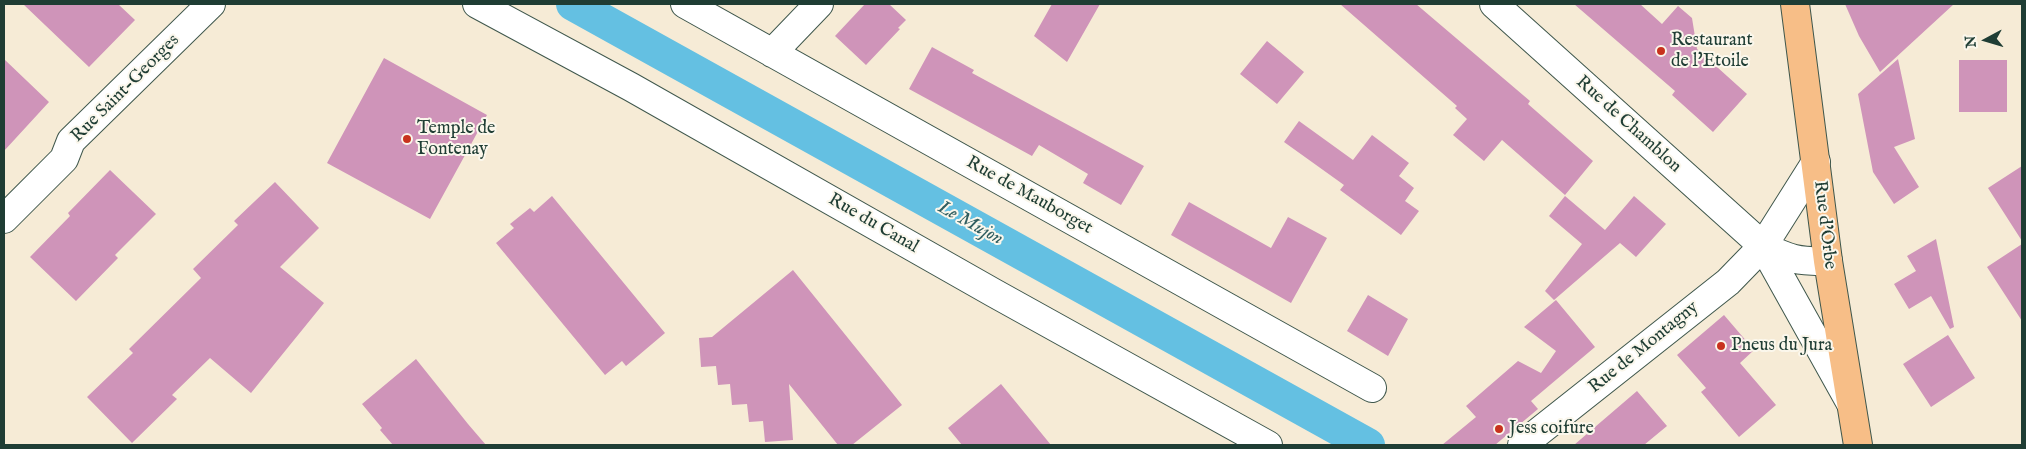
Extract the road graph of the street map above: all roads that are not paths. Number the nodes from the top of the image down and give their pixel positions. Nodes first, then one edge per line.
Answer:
1 (211, 4) edge
2 (477, 4) edge
3 (686, 4) edge
4 (819, 4) edge
5 (1494, 4) edge
6 (1795, 4) edge
7 (772, 53) junction
8 (1816, 162) junction
9 (4, 219) edge
10 (1763, 246) junction
11 (1828, 261) junction
12 (1372, 388) dead end
13 (1853, 408) junction
14 (1268, 445) edge
15 (1522, 445) edge
16 (1858, 445) edge

1 - 9 street, Rue Saint-Georges
2 - 14 street, Rue du Canal
3 - 7 street, Rue de Mauborget
4 - 7 street
5 - 10 street, Rue de Chamblon
6 - 8 main road, Rue d'Orbe
7 - 12 street, Rue de Mauborget
8 - 10 street
8 - 11 main road, Rue d'Orbe
10 - 11 street, Rue de Chamblon
10 - 13 street, Rue de Chamblon
10 - 15 street, Rue de Montagny
11 - 13 main road, Rue d'Orbe
13 - 16 main road, Rue d'Orbe

